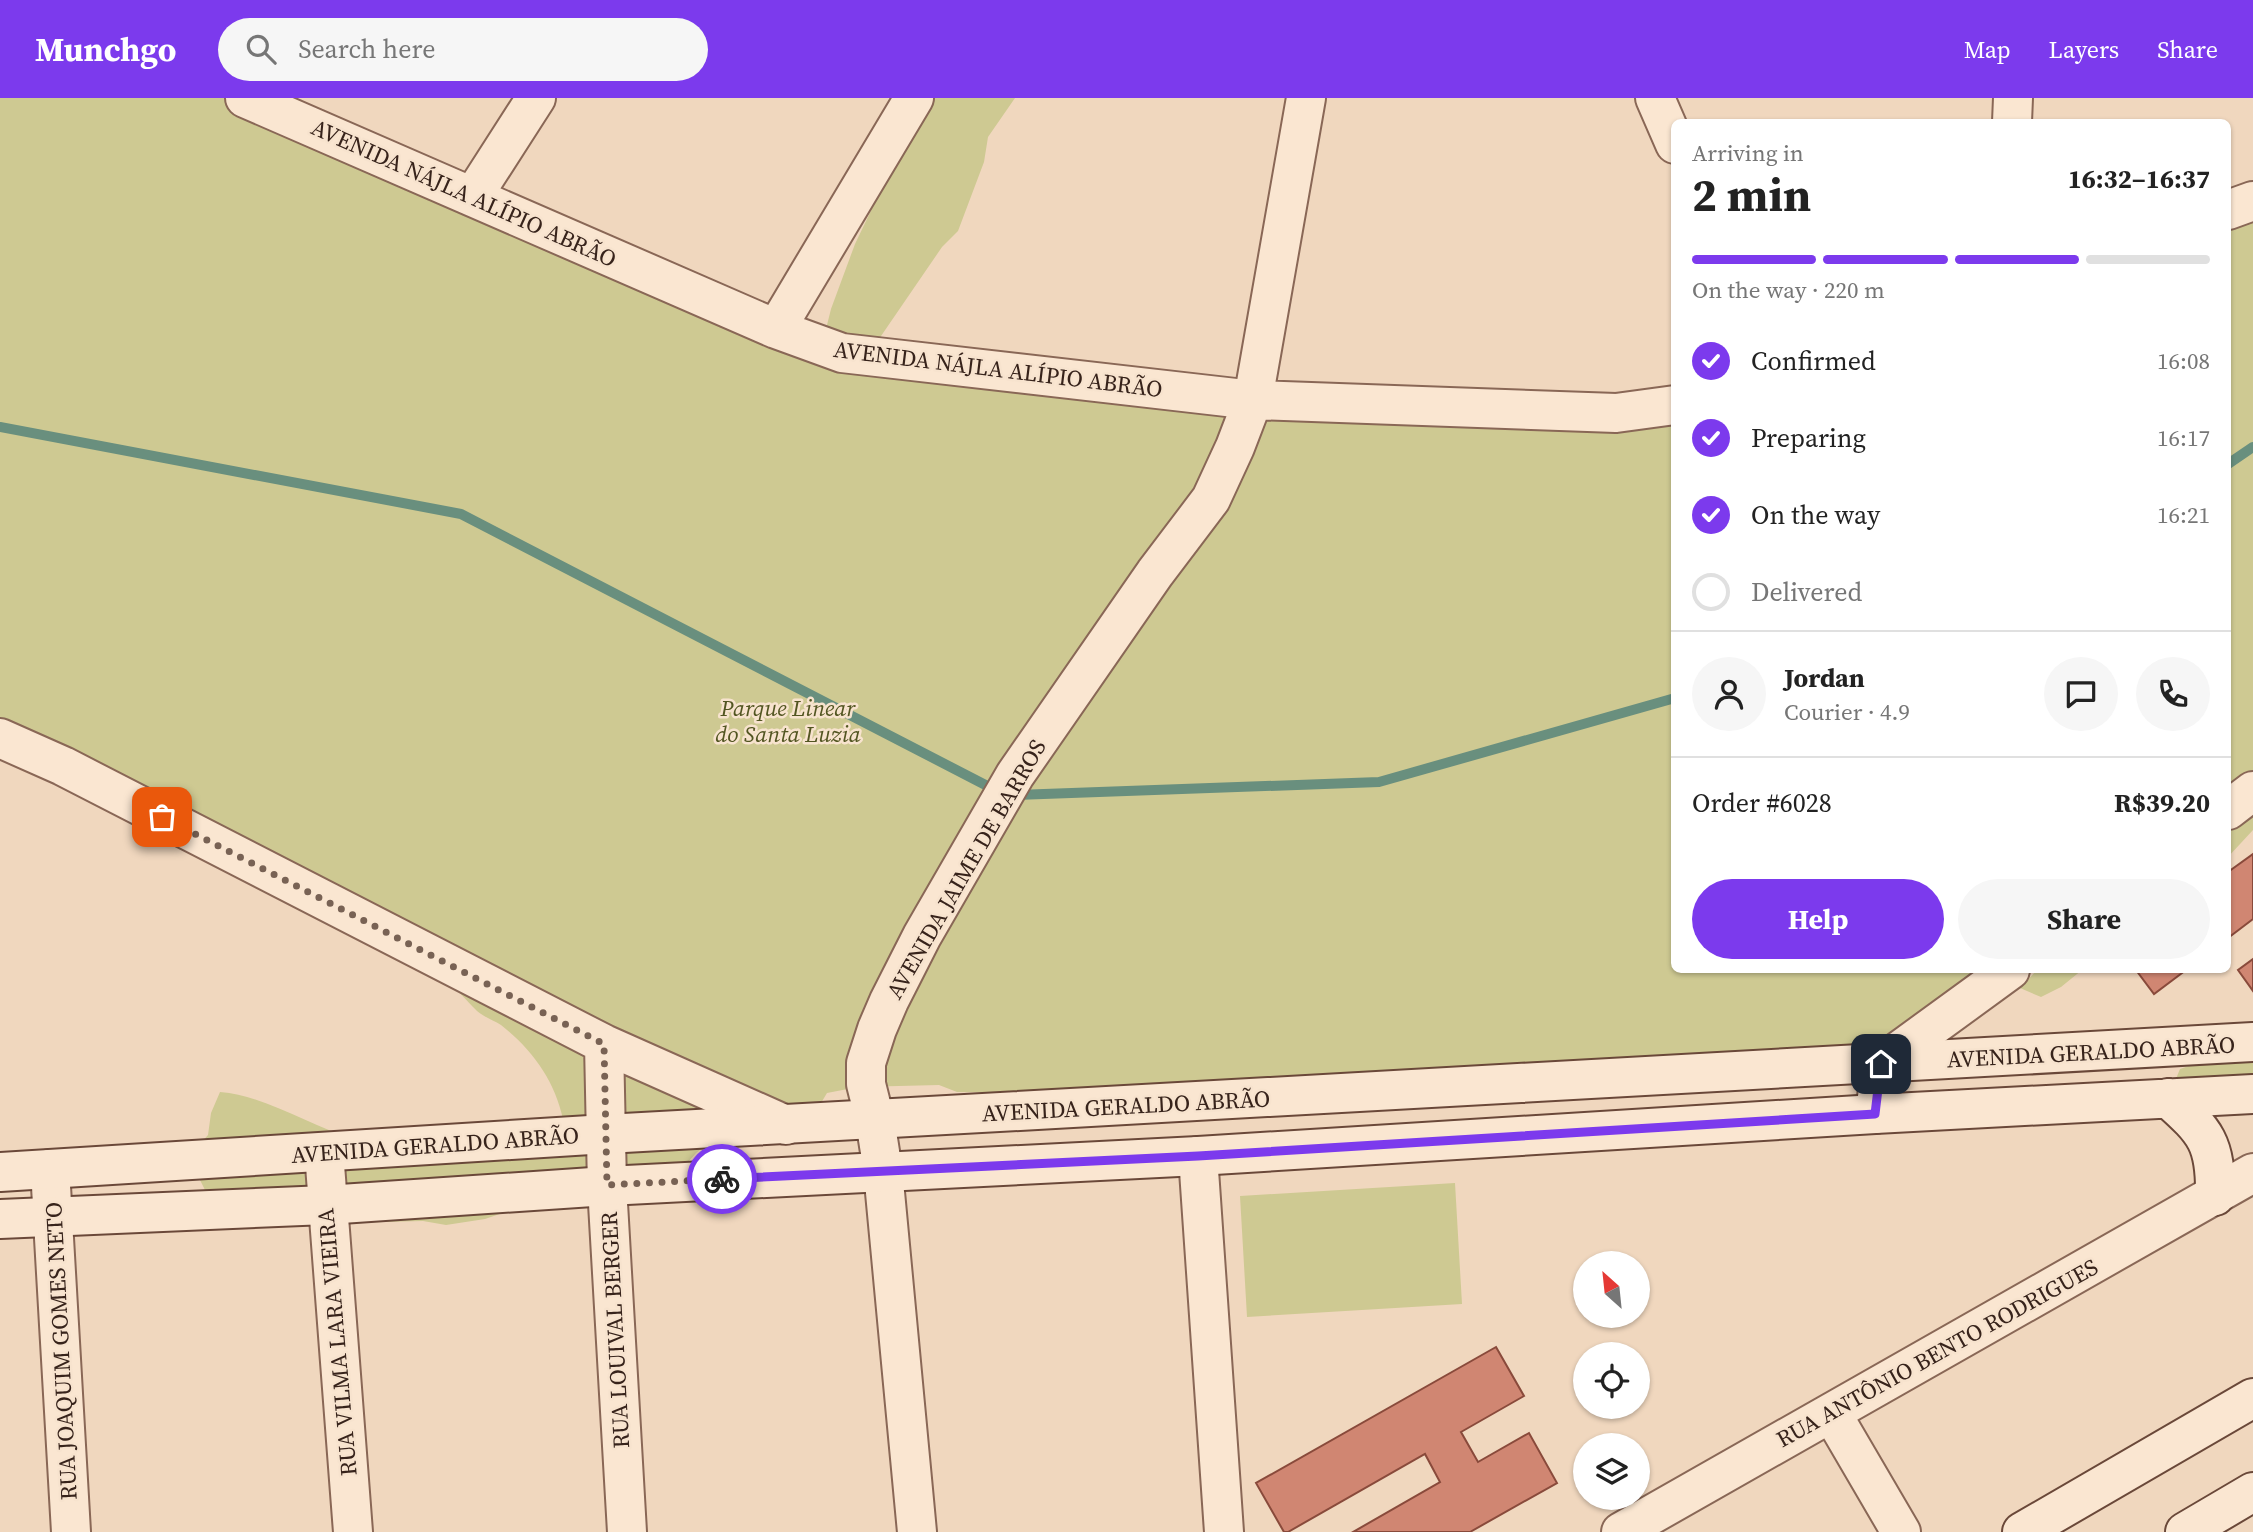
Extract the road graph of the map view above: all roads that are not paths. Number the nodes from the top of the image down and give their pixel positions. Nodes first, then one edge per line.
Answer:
1 (245, 98) edge
2 (536, 98) edge
3 (914, 98) edge
4 (1306, 98) edge
5 (1655, 98) edge
6 (1679, 98) edge
7 (2013, 98) edge
8 (1678, 119) edge
9 (2012, 119) edge
10 (1671, 135) edge
11 (473, 196) junction
12 (2253, 201) edge
13 (2231, 210) edge
14 (776, 330) junction
15 (1253, 400) junction
16 (1671, 406) edge
17 (0, 738) edge
18 (2253, 791) edge
19 (2231, 808) edge
20 (2006, 973) edge
21 (2253, 1042) edge
22 (604, 1044) junction
23 (1881, 1064) junction
24 (2253, 1094) edge
25 (2168, 1098) junction
26 (1875, 1114) junction
27 (875, 1120) junction
28 (786, 1125) junction
29 (606, 1134) junction
30 (324, 1152) junction
31 (1198, 1156) junction
32 (50, 1170) junction
33 (883, 1171) junction
34 (0, 1172) edge
35 (2253, 1173) edge
36 (607, 1185) junction
37 (2216, 1196) junction
38 (326, 1205) junction
39 (54, 1217) junction
40 (0, 1219) edge
41 (2253, 1398) edge
42 (1832, 1414) junction
43 (2253, 1492) edge
44 (71, 1532) edge
45 (353, 1532) edge
46 (626, 1532) edge
47 (917, 1532) edge
48 (1224, 1532) edge
49 (1620, 1532) edge
50 (1901, 1532) edge
51 (2022, 1532) edge
52 (2185, 1532) edge

1 - 11 street, AVENIDA NÁJLA ALÍPIO ABRÃO
2 - 11 street
3 - 14 street
4 - 15 street, AVENIDA JAIME DE BARROS
5 - 10 street
6 - 8 street
7 - 9 street
11 - 14 street, AVENIDA NÁJLA ALÍPIO ABRÃO
12 - 13 street
14 - 15 street, AVENIDA NÁJLA ALÍPIO ABRÃO
15 - 16 street, AVENIDA NÁJLA ALÍPIO ABRÃO
15 - 27 street, AVENIDA JAIME DE BARROS
17 - 22 street
18 - 19 street
20 - 23 street
21 - 23 street, AVENIDA GERALDO ABRÃO
22 - 28 street
22 - 29 street, RUA LOUIVAL BERGER
23 - 26 street
23 - 27 street, AVENIDA GERALDO ABRÃO
24 - 25 street
25 - 26 street
25 - 37 street
26 - 31 street
27 - 28 street, AVENIDA GERALDO ABRÃO
27 - 33 street, AVENIDA JAIME DE BARROS
28 - 29 street, AVENIDA GERALDO ABRÃO
29 - 30 street, AVENIDA GERALDO ABRÃO
29 - 36 street, RUA LOUIVAL BERGER
30 - 32 street, AVENIDA GERALDO ABRÃO
30 - 38 street, RUA VILMA LARA VIEIRA
31 - 33 street
31 - 48 street
32 - 34 street, AVENIDA GERALDO ABRÃO
32 - 39 street, RUA JOAQUIM GOMES NETO
33 - 36 street
33 - 47 street, AVENIDA JAIME DE BARROS
35 - 37 street, RUA ANTÔNIO BENTO RODRIGUES
36 - 38 street
36 - 46 street, RUA LOUIVAL BERGER
37 - 42 street, RUA ANTÔNIO BENTO RODRIGUES
38 - 39 street
38 - 45 street, RUA VILMA LARA VIEIRA
39 - 40 street
39 - 44 street, RUA JOAQUIM GOMES NETO
41 - 51 street
42 - 49 street, RUA ANTÔNIO BENTO RODRIGUES
42 - 50 street
43 - 52 street

